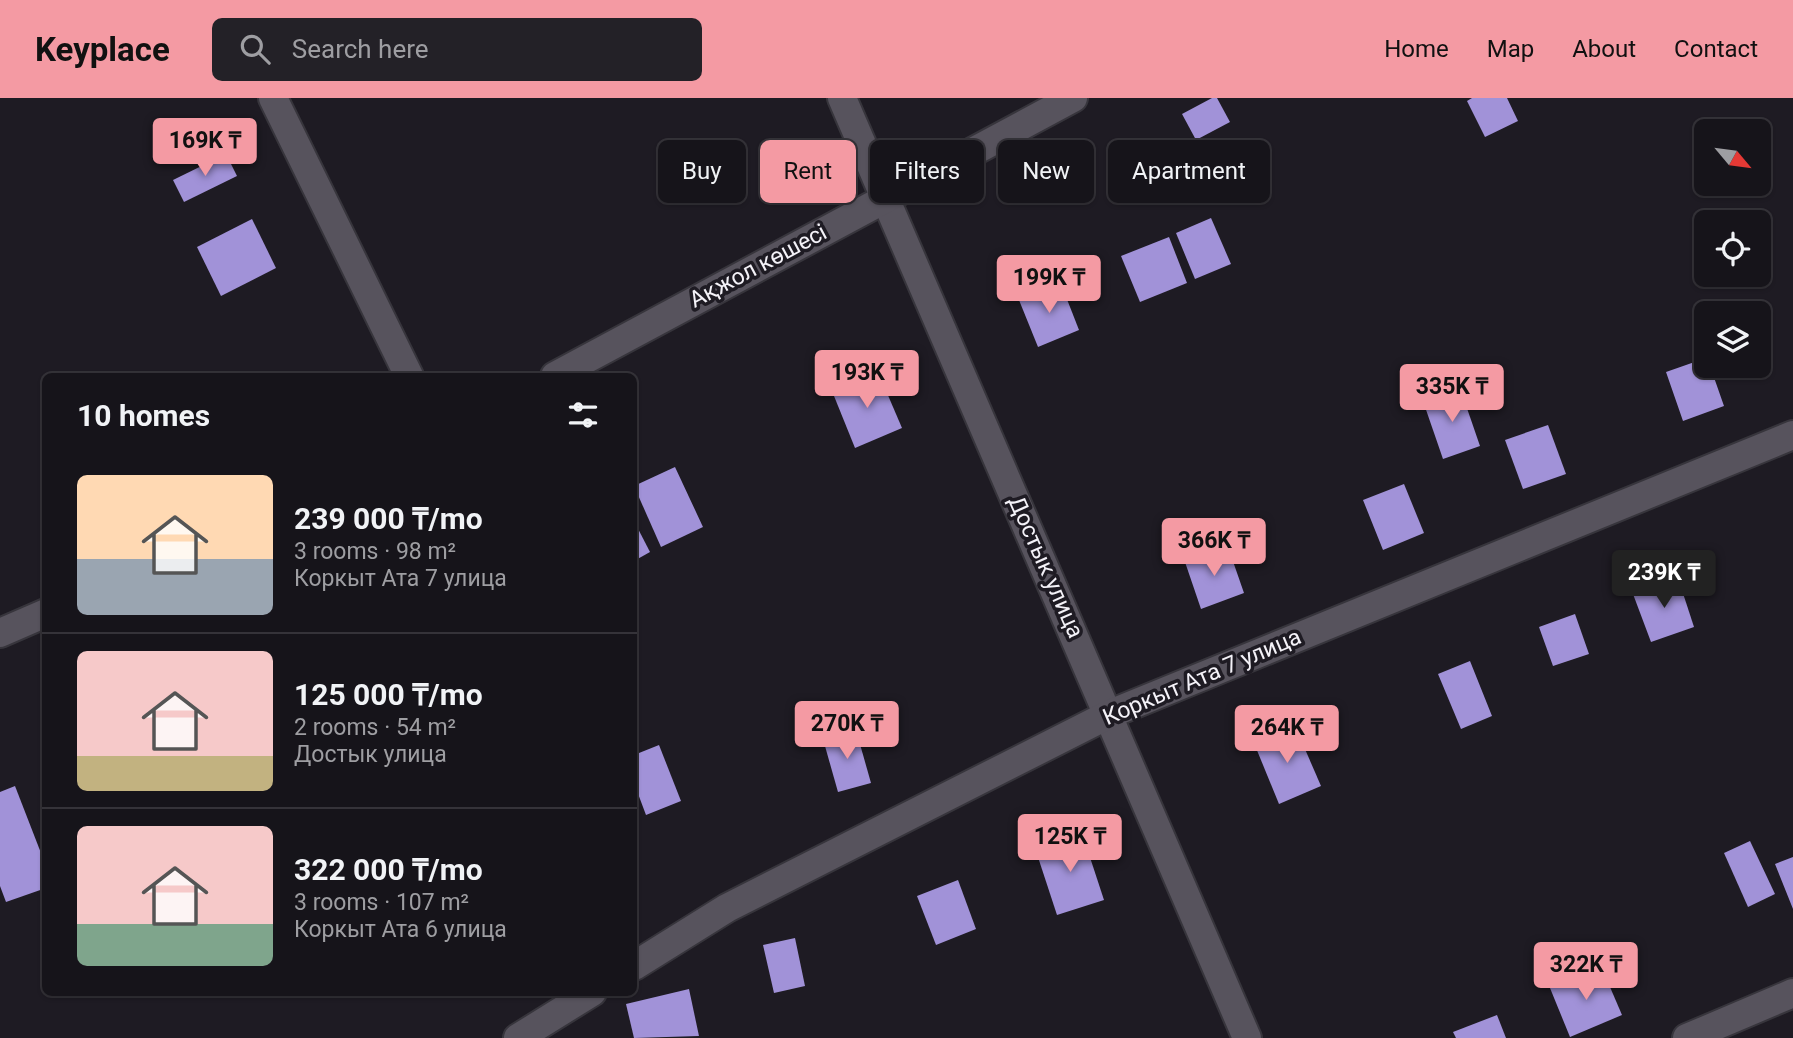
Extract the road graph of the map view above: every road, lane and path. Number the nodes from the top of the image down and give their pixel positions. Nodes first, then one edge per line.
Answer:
1 (273, 98) edge
2 (842, 98) edge
3 (1073, 98) edge
4 (984, 145) edge
5 (870, 165) edge
6 (875, 203) edge
7 (886, 203) edge
8 (408, 373) edge
9 (561, 373) edge
10 (1793, 435) edge
11 (42, 615) edge
12 (0, 633) edge
13 (1110, 714) junction
14 (637, 964) edge
15 (1793, 992) edge
16 (586, 996) edge
17 (518, 1038) edge
18 (1247, 1038) edge
19 (1687, 1038) edge

1 - 8 street
2 - 5 street, Достык улица
3 - 4 street, Ақжол көшесі
6 - 9 street, Ақжол көшесі
7 - 13 street, Достык улица
10 - 13 street, Коркыт Ата 7 улица
11 - 12 street
13 - 14 street, Коркыт Ата 7 улица
13 - 18 street, Достык улица
15 - 19 street
16 - 17 street

